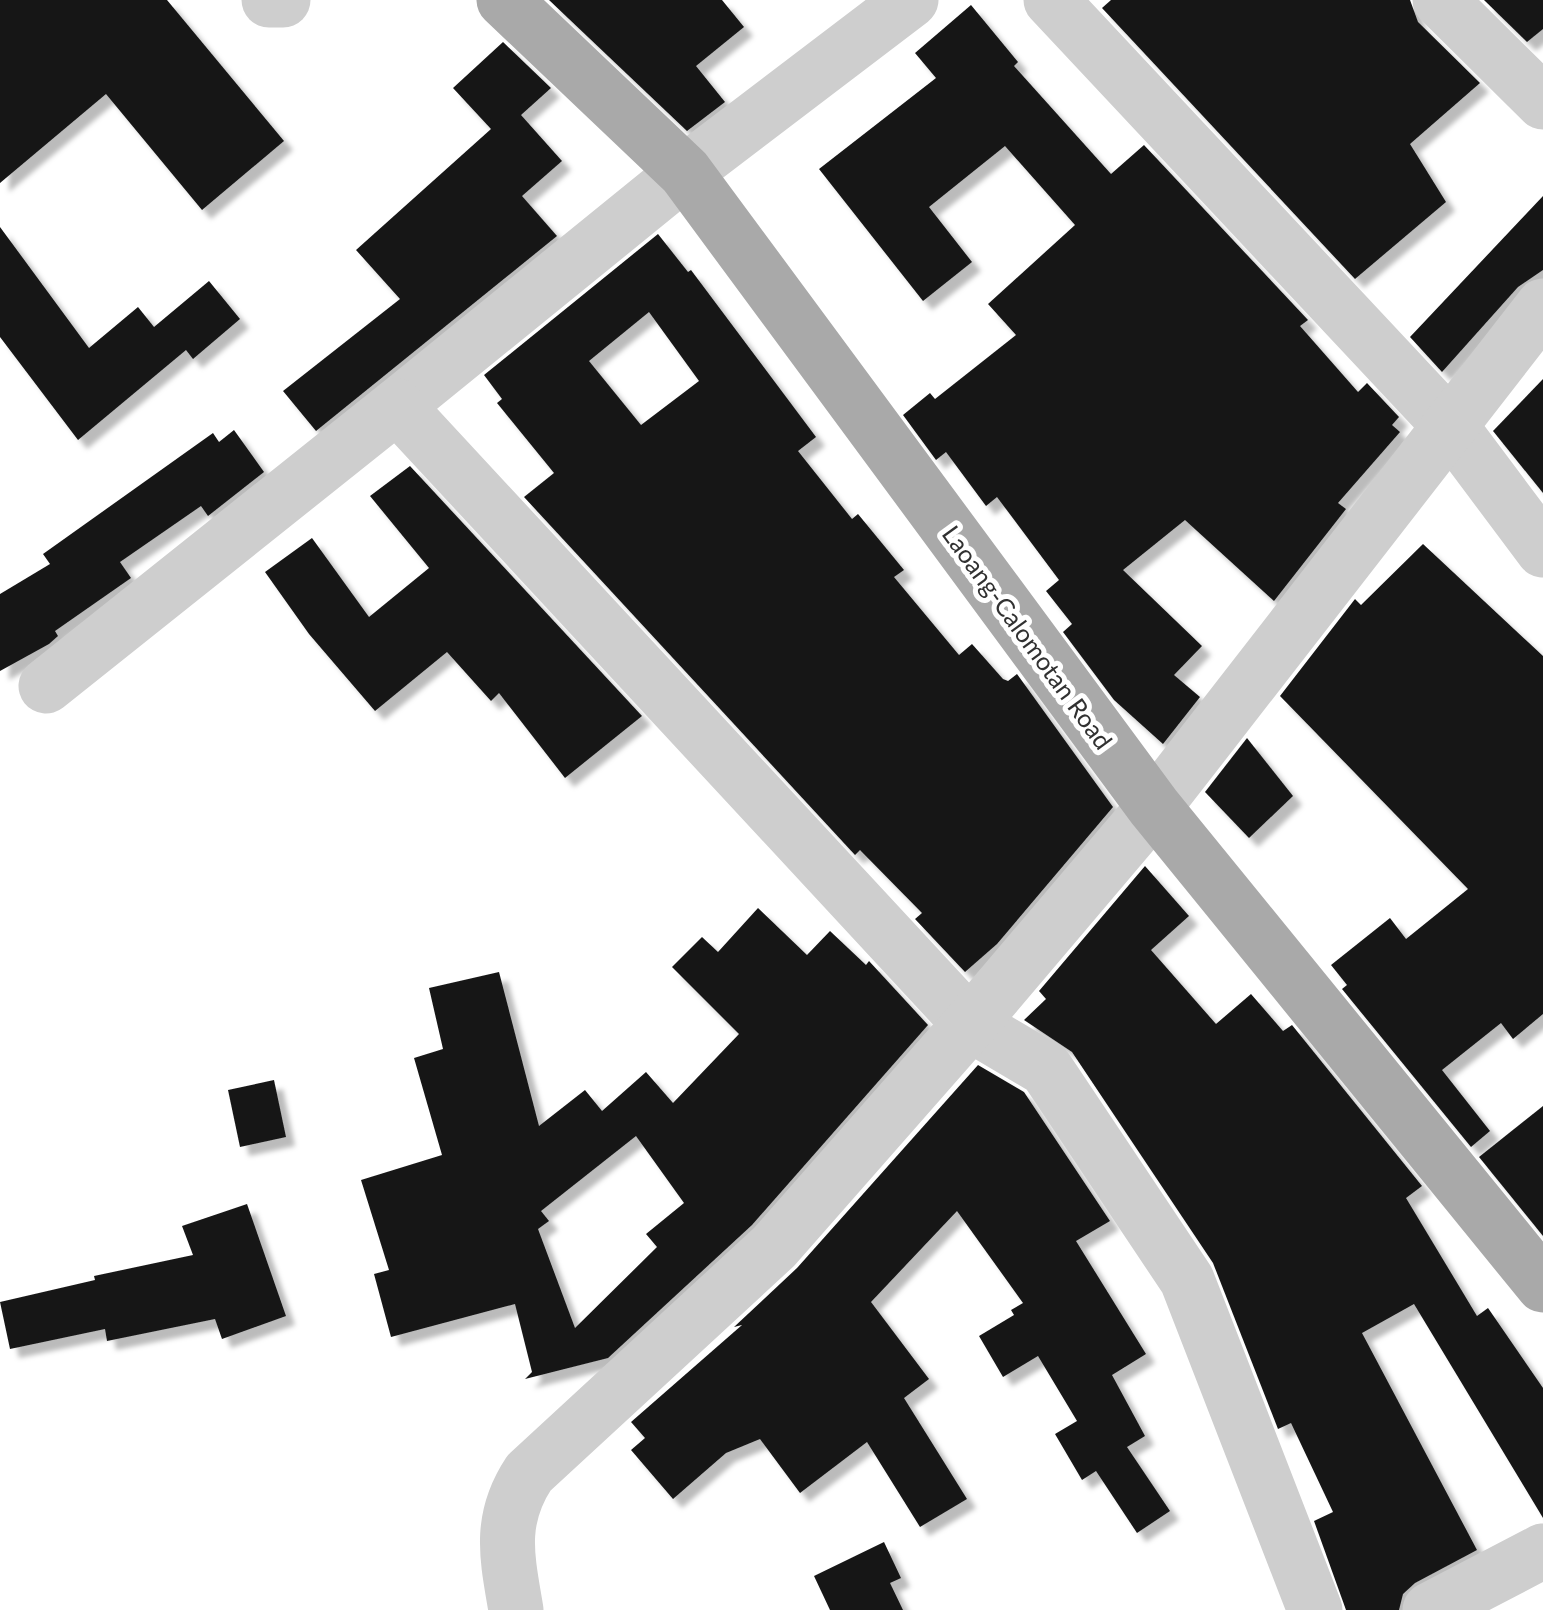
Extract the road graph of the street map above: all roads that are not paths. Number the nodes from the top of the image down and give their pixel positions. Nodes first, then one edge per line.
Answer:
1 (269, 0) edge
2 (283, 0) edge
3 (504, 0) edge
4 (911, 0) edge
5 (1051, 0) edge
6 (1440, 0) edge
7 (1543, 102) edge
8 (684, 172) junction
9 (1543, 306) edge
10 (398, 406) junction
11 (1451, 427) junction
12 (1543, 550) edge
13 (46, 686) dead end
14 (1154, 807) junction
15 (970, 1024) junction
16 (1543, 1285) edge
17 (1543, 1551) edge
18 (516, 1610) edge
19 (1315, 1610) edge
20 (1430, 1610) edge

1 - 2 street
3 - 8 main road, Laoang-Calomotan Road
4 - 8 street
5 - 11 street
6 - 7 street
8 - 10 street
8 - 14 main road, Laoang-Calomotan Road
9 - 11 street
10 - 13 street
10 - 15 street
11 - 12 street
11 - 14 street
14 - 15 street
14 - 16 main road, Laoang-Calomotan Road
15 - 18 street
15 - 19 street
17 - 20 street

